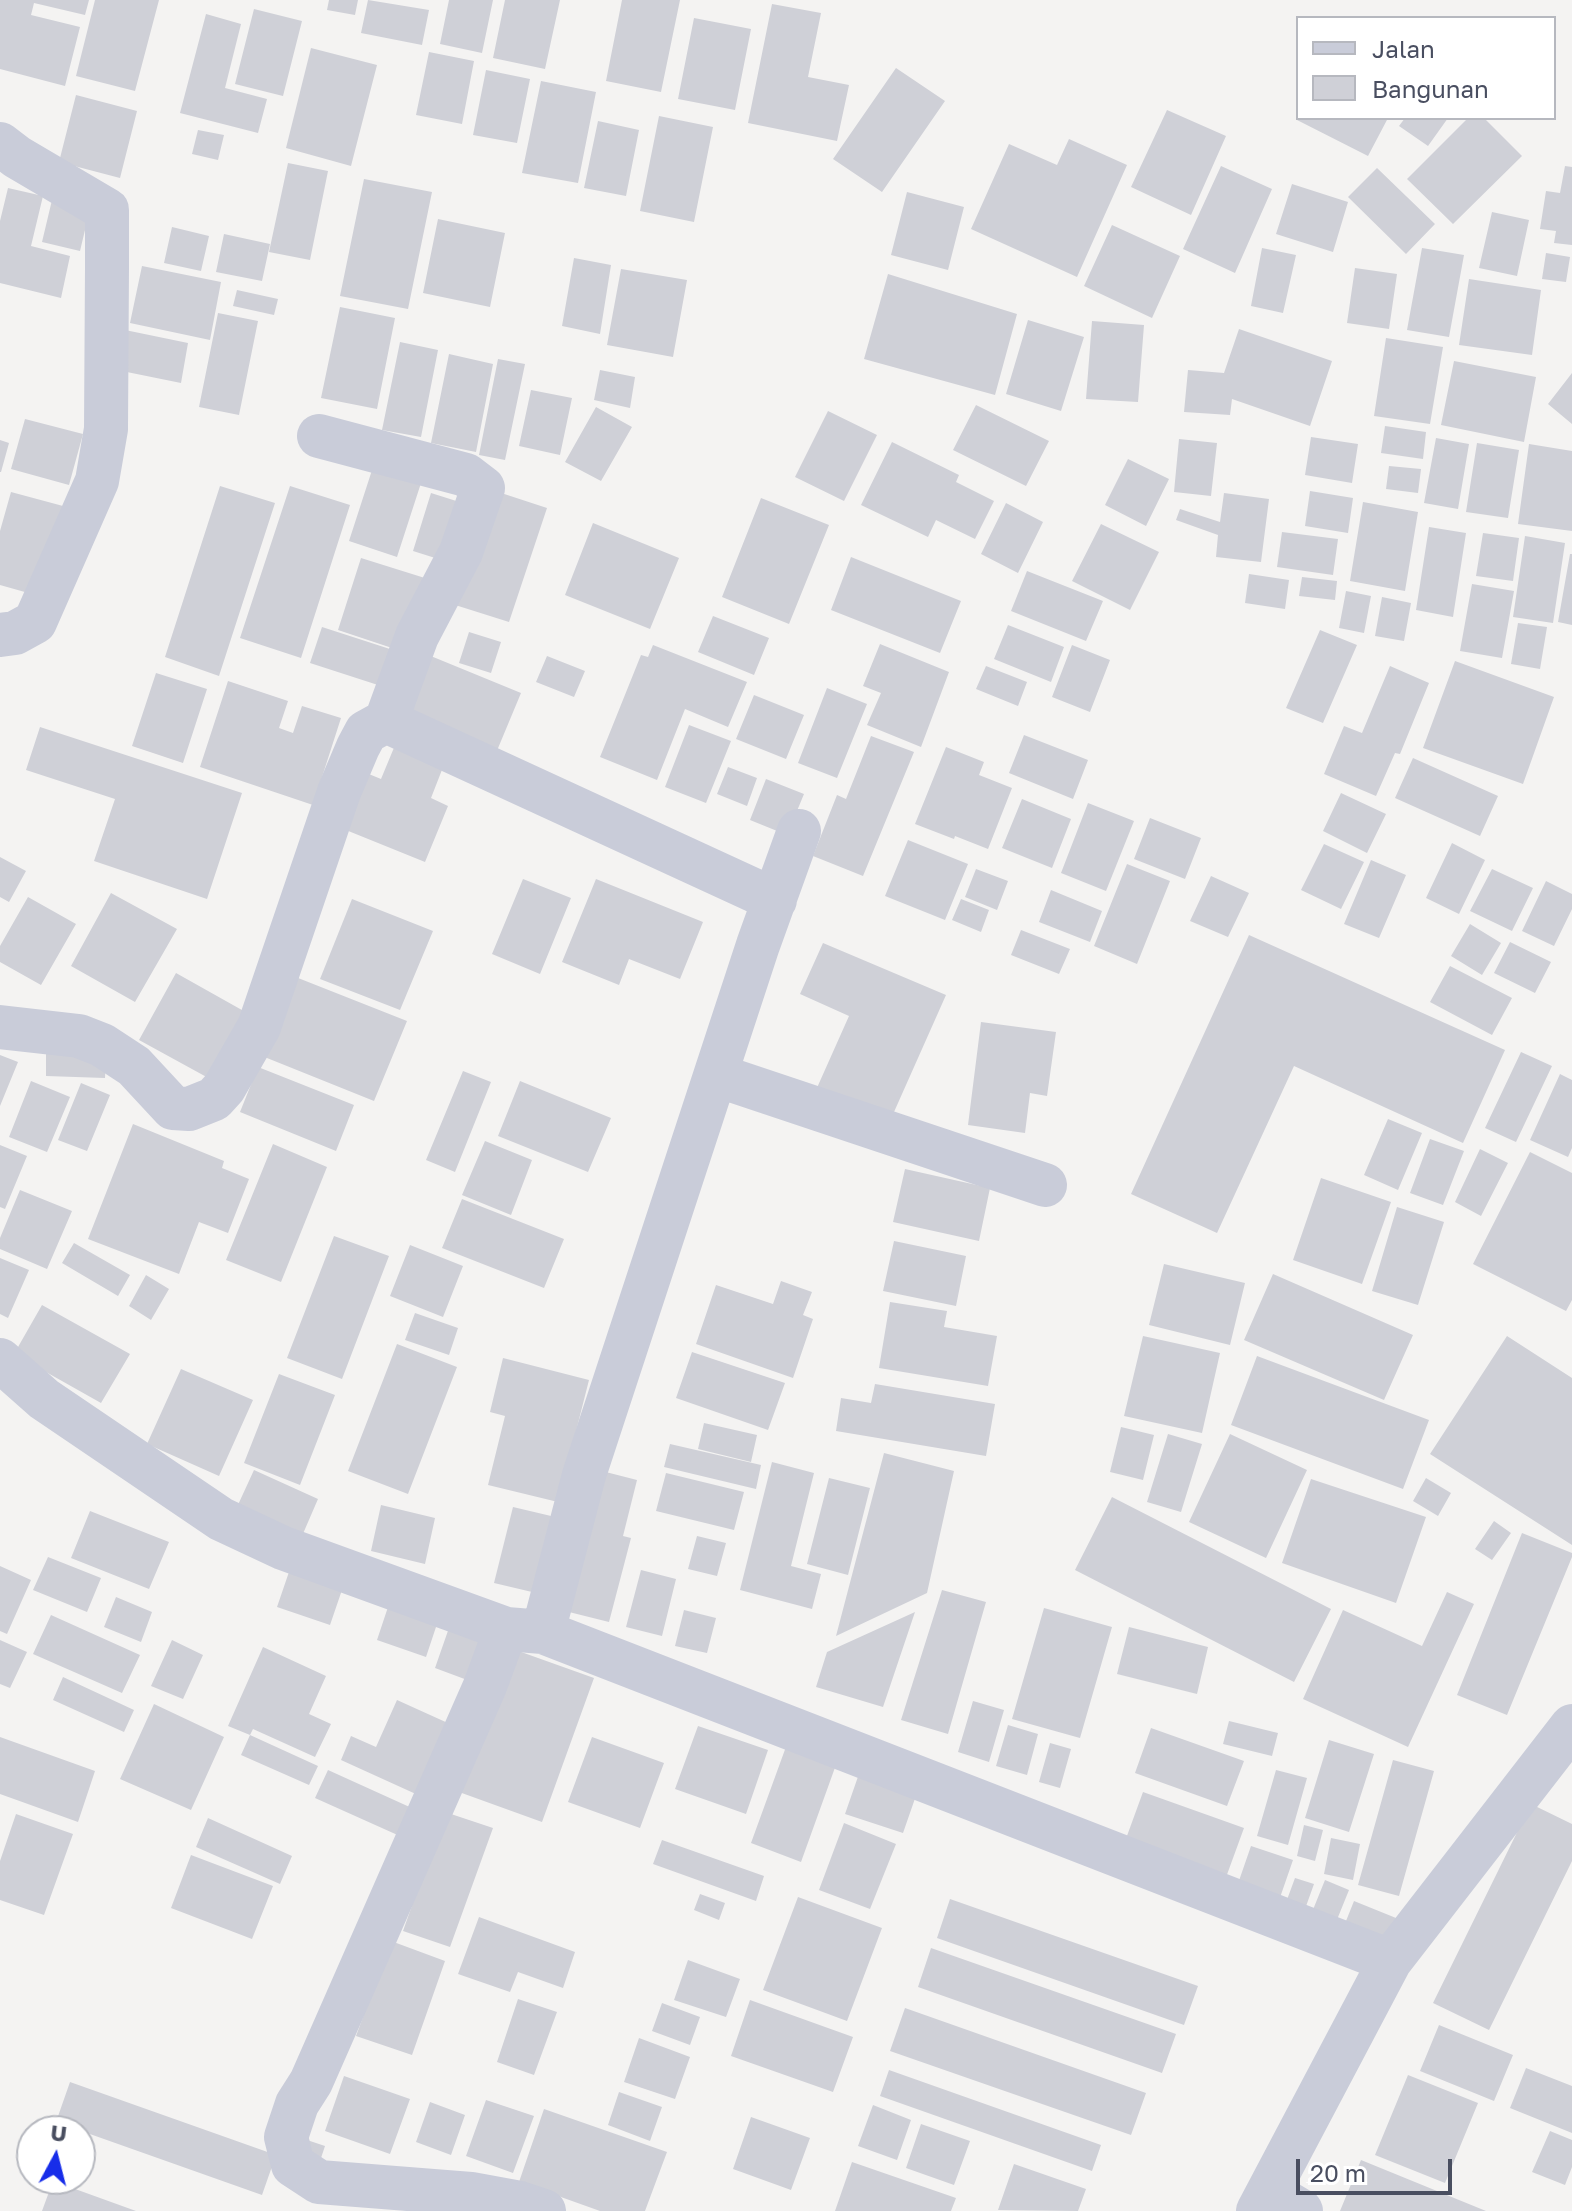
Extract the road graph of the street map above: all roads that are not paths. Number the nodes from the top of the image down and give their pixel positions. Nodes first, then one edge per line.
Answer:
1 (0, 144) edge
2 (319, 436) dead end
3 (0, 635) edge
4 (386, 721) junction
5 (799, 831) dead end
6 (775, 900) junction
7 (0, 1027) edge
8 (716, 1075) junction
9 (1045, 1185) dead end
10 (0, 1360) edge
11 (525, 1630) junction
12 (1572, 1726) edge
13 (1390, 1961) junction
14 (1276, 2205) edge
15 (544, 2211) edge

1 - 3 street
2 - 4 street
4 - 6 street
4 - 7 street
5 - 6 street
6 - 8 street
8 - 9 street
8 - 11 street
10 - 11 street
11 - 13 street
11 - 15 street
12 - 13 street
13 - 14 street

